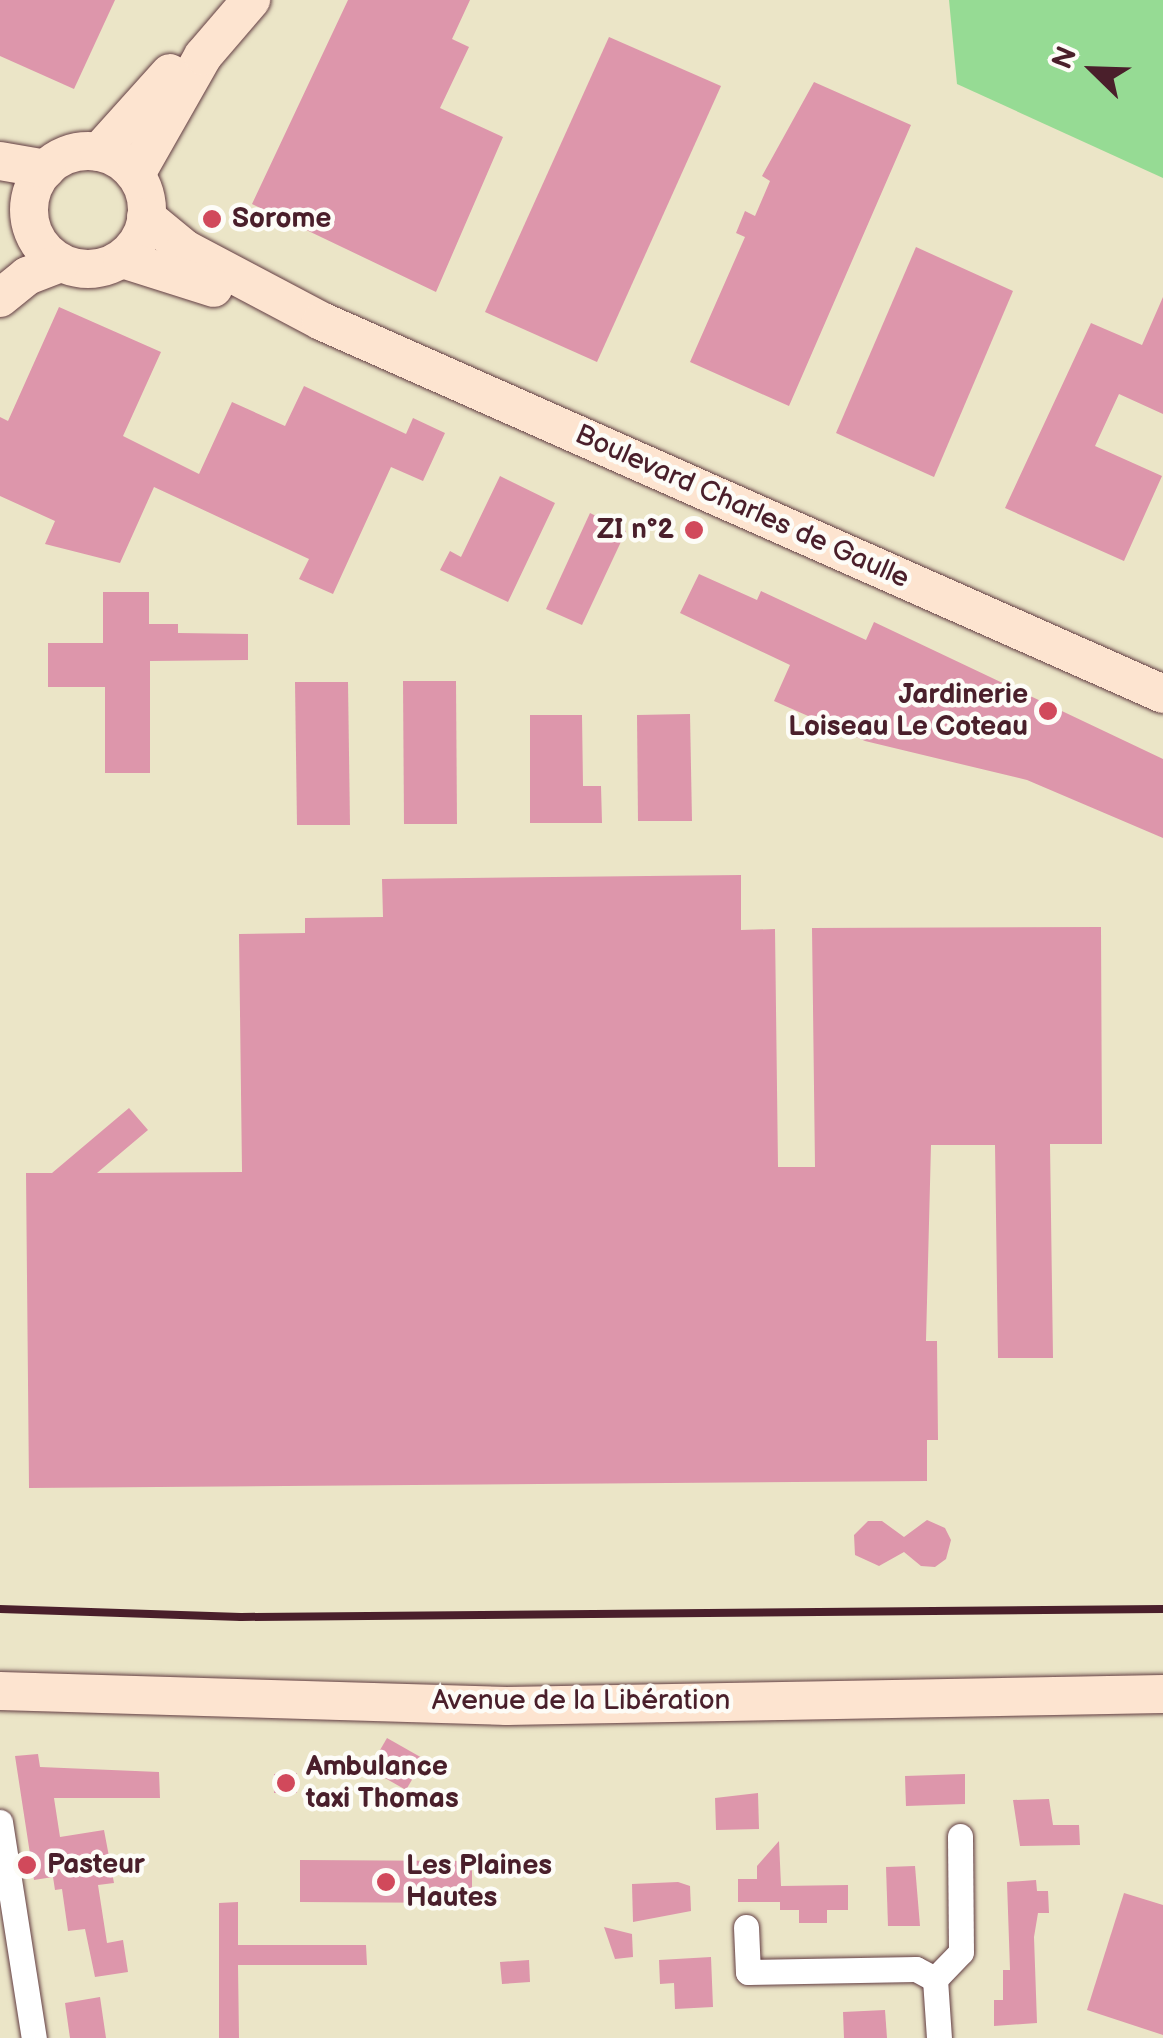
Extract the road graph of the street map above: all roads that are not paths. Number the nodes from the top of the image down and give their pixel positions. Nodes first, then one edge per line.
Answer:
1 (252, 0) edge
2 (203, 56) junction
3 (99, 152) junction
4 (0, 161) edge
5 (46, 169) junction
6 (136, 174) junction
7 (0, 190) edge
8 (146, 217) junction
9 (30, 219) junction
10 (122, 259) junction
11 (61, 263) junction
12 (0, 267) edge
13 (0, 298) edge
14 (321, 321) junction
15 (1163, 694) edge
16 (0, 1690) edge
17 (1163, 1694) edge
18 (0, 1822) edge
19 (960, 1836) dead end
20 (746, 1927) dead end
21 (935, 1980) junction
22 (34, 2038) edge
23 (939, 2038) edge

1 - 2 street
2 - 3 street
2 - 6 street
3 - 5 street
3 - 6 street
4 - 5 street
5 - 9 street
6 - 8 street
7 - 9 street
8 - 10 street
8 - 14 street, Boulevard Charles de Gaulle
9 - 11 street
9 - 12 street
10 - 11 street
10 - 14 street, Boulevard Charles de Gaulle
11 - 13 street
14 - 15 street, Boulevard Charles de Gaulle
16 - 17 street, Avenue de la Libération
18 - 22 street
19 - 21 street
20 - 21 street
21 - 23 street

